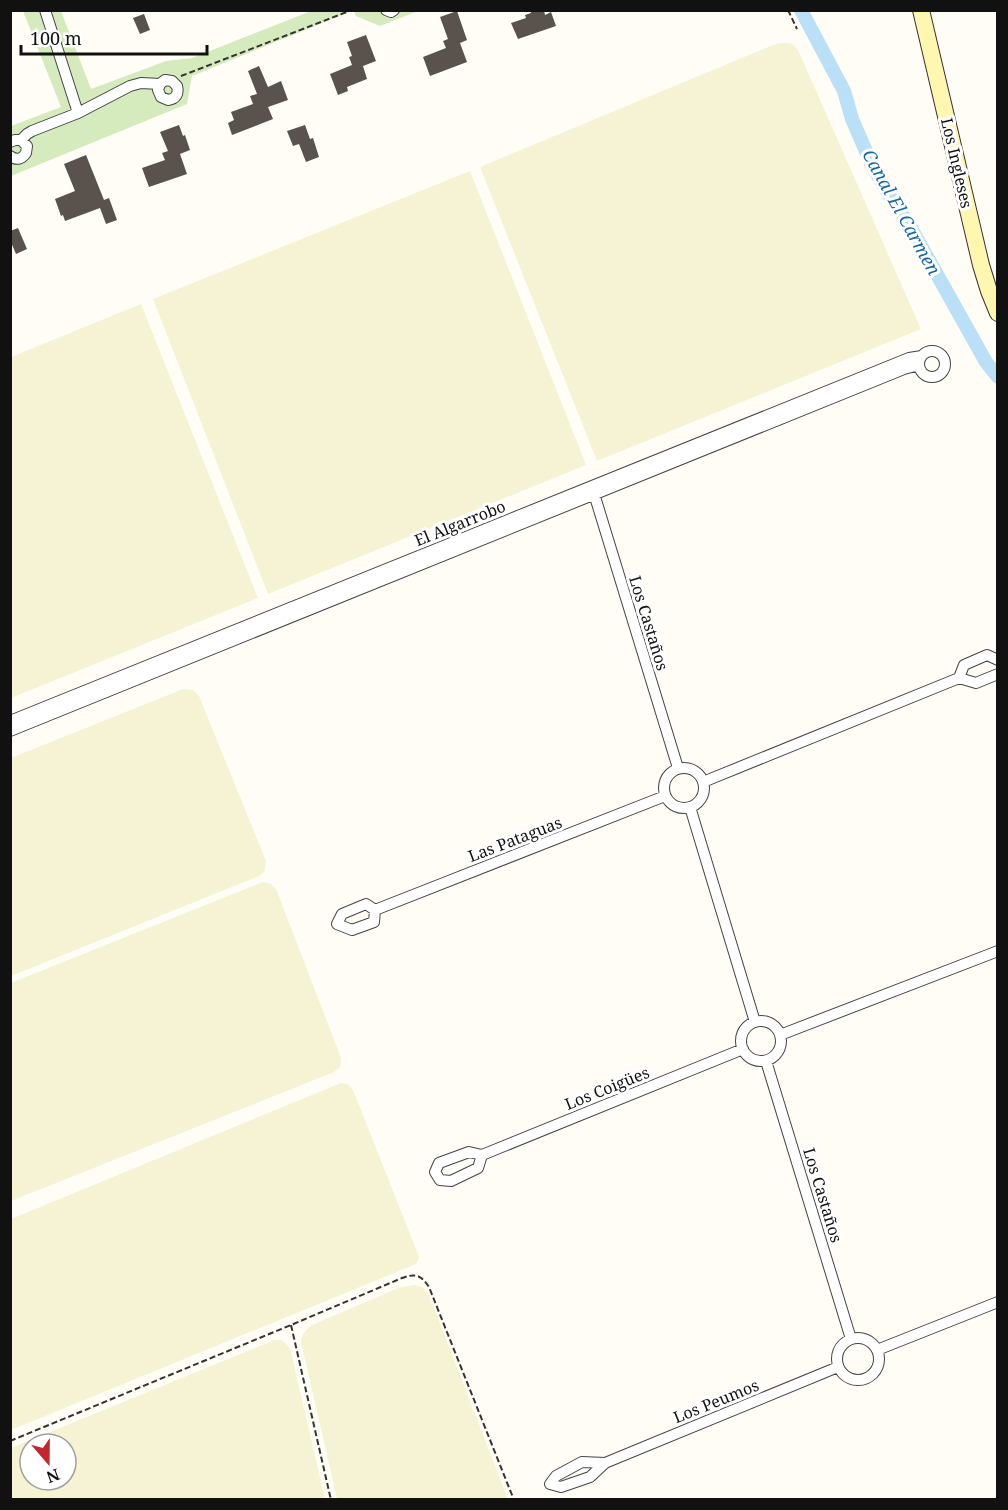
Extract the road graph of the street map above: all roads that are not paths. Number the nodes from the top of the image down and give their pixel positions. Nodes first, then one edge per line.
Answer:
1 (45, 10) edge
2 (386, 10) edge
3 (394, 10) edge
4 (921, 10) edge
5 (160, 84) junction
6 (78, 112) junction
7 (16, 141) edge
8 (10, 156) edge
9 (998, 313) edge
10 (920, 360) dead end
11 (593, 490) junction
12 (998, 660) edge
13 (998, 674) edge
14 (959, 678) junction
15 (10, 721) edge
16 (10, 731) edge
17 (678, 768) junction
18 (703, 782) junction
19 (665, 796) junction
20 (690, 807) junction
21 (375, 910) dead end
22 (998, 951) edge
23 (755, 1022) junction
24 (780, 1035) junction
25 (743, 1050) junction
26 (766, 1061) junction
27 (482, 1155) dead end
28 (998, 1302) edge
29 (851, 1339) junction
30 (877, 1350) junction
31 (838, 1367) junction
32 (605, 1463) dead end

1 - 6 street
2 - 3 street
4 - 9 street, Los Ingleses
5 - 5 street
5 - 6 street
6 - 7 street
7 - 8 street
10 - 11 street, El Algarrobo
11 - 15 street, El Algarrobo
11 - 16 street, El Algarrobo
11 - 17 street, Los Castaños
12 - 14 street
13 - 14 street
14 - 18 street
17 - 18 street
17 - 19 street
18 - 20 street
19 - 20 street
19 - 21 street, Las Pataguas
20 - 23 street
22 - 24 street
23 - 24 street
23 - 25 street
24 - 26 street
25 - 26 street
25 - 27 street, Los Coigües
26 - 29 street, Los Castaños
28 - 30 street
29 - 30 street
29 - 31 street
30 - 31 street
31 - 32 street, Los Peumos

